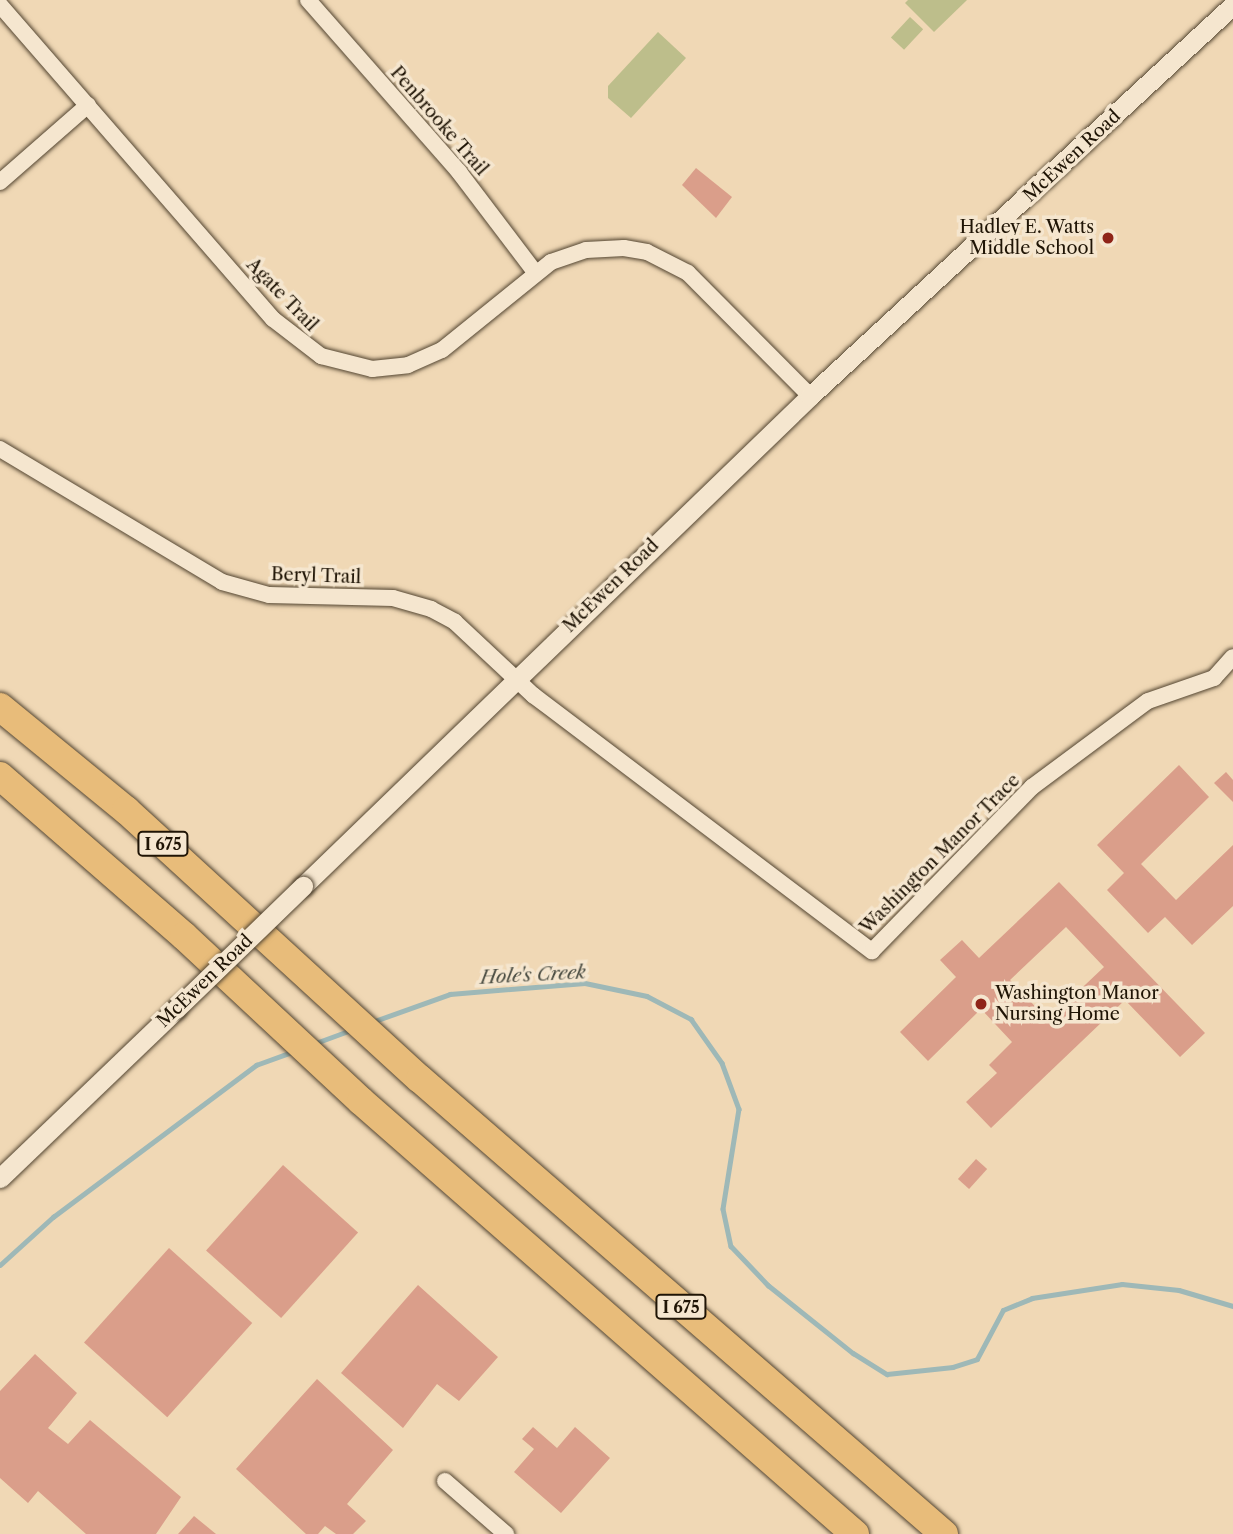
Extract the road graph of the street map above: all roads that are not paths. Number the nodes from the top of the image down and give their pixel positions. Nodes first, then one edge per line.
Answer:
1 (308, 0) edge
2 (0, 5) edge
3 (1233, 5) edge
4 (88, 105) junction
5 (0, 182) edge
6 (535, 272) junction
7 (810, 396) junction
8 (0, 449) edge
9 (1233, 657) edge
10 (516, 678) junction
11 (0, 707) edge
12 (0, 776) edge
13 (0, 1178) edge
14 (445, 1481) dead end
15 (506, 1534) edge
16 (855, 1534) edge
17 (944, 1534) edge

1 - 6 street, Penbrooke Trail
2 - 4 street, Agate Trail
3 - 7 street, McEwen Road
4 - 5 street
4 - 6 street, Agate Trail
6 - 7 street, Agate Trail
7 - 10 street, McEwen Road
8 - 10 street, Beryl Trail
9 - 10 street, Washington Manor Trace
10 - 13 street, McEwen Road, bridge
11 - 17 highway, I 675
12 - 16 highway
14 - 15 street

